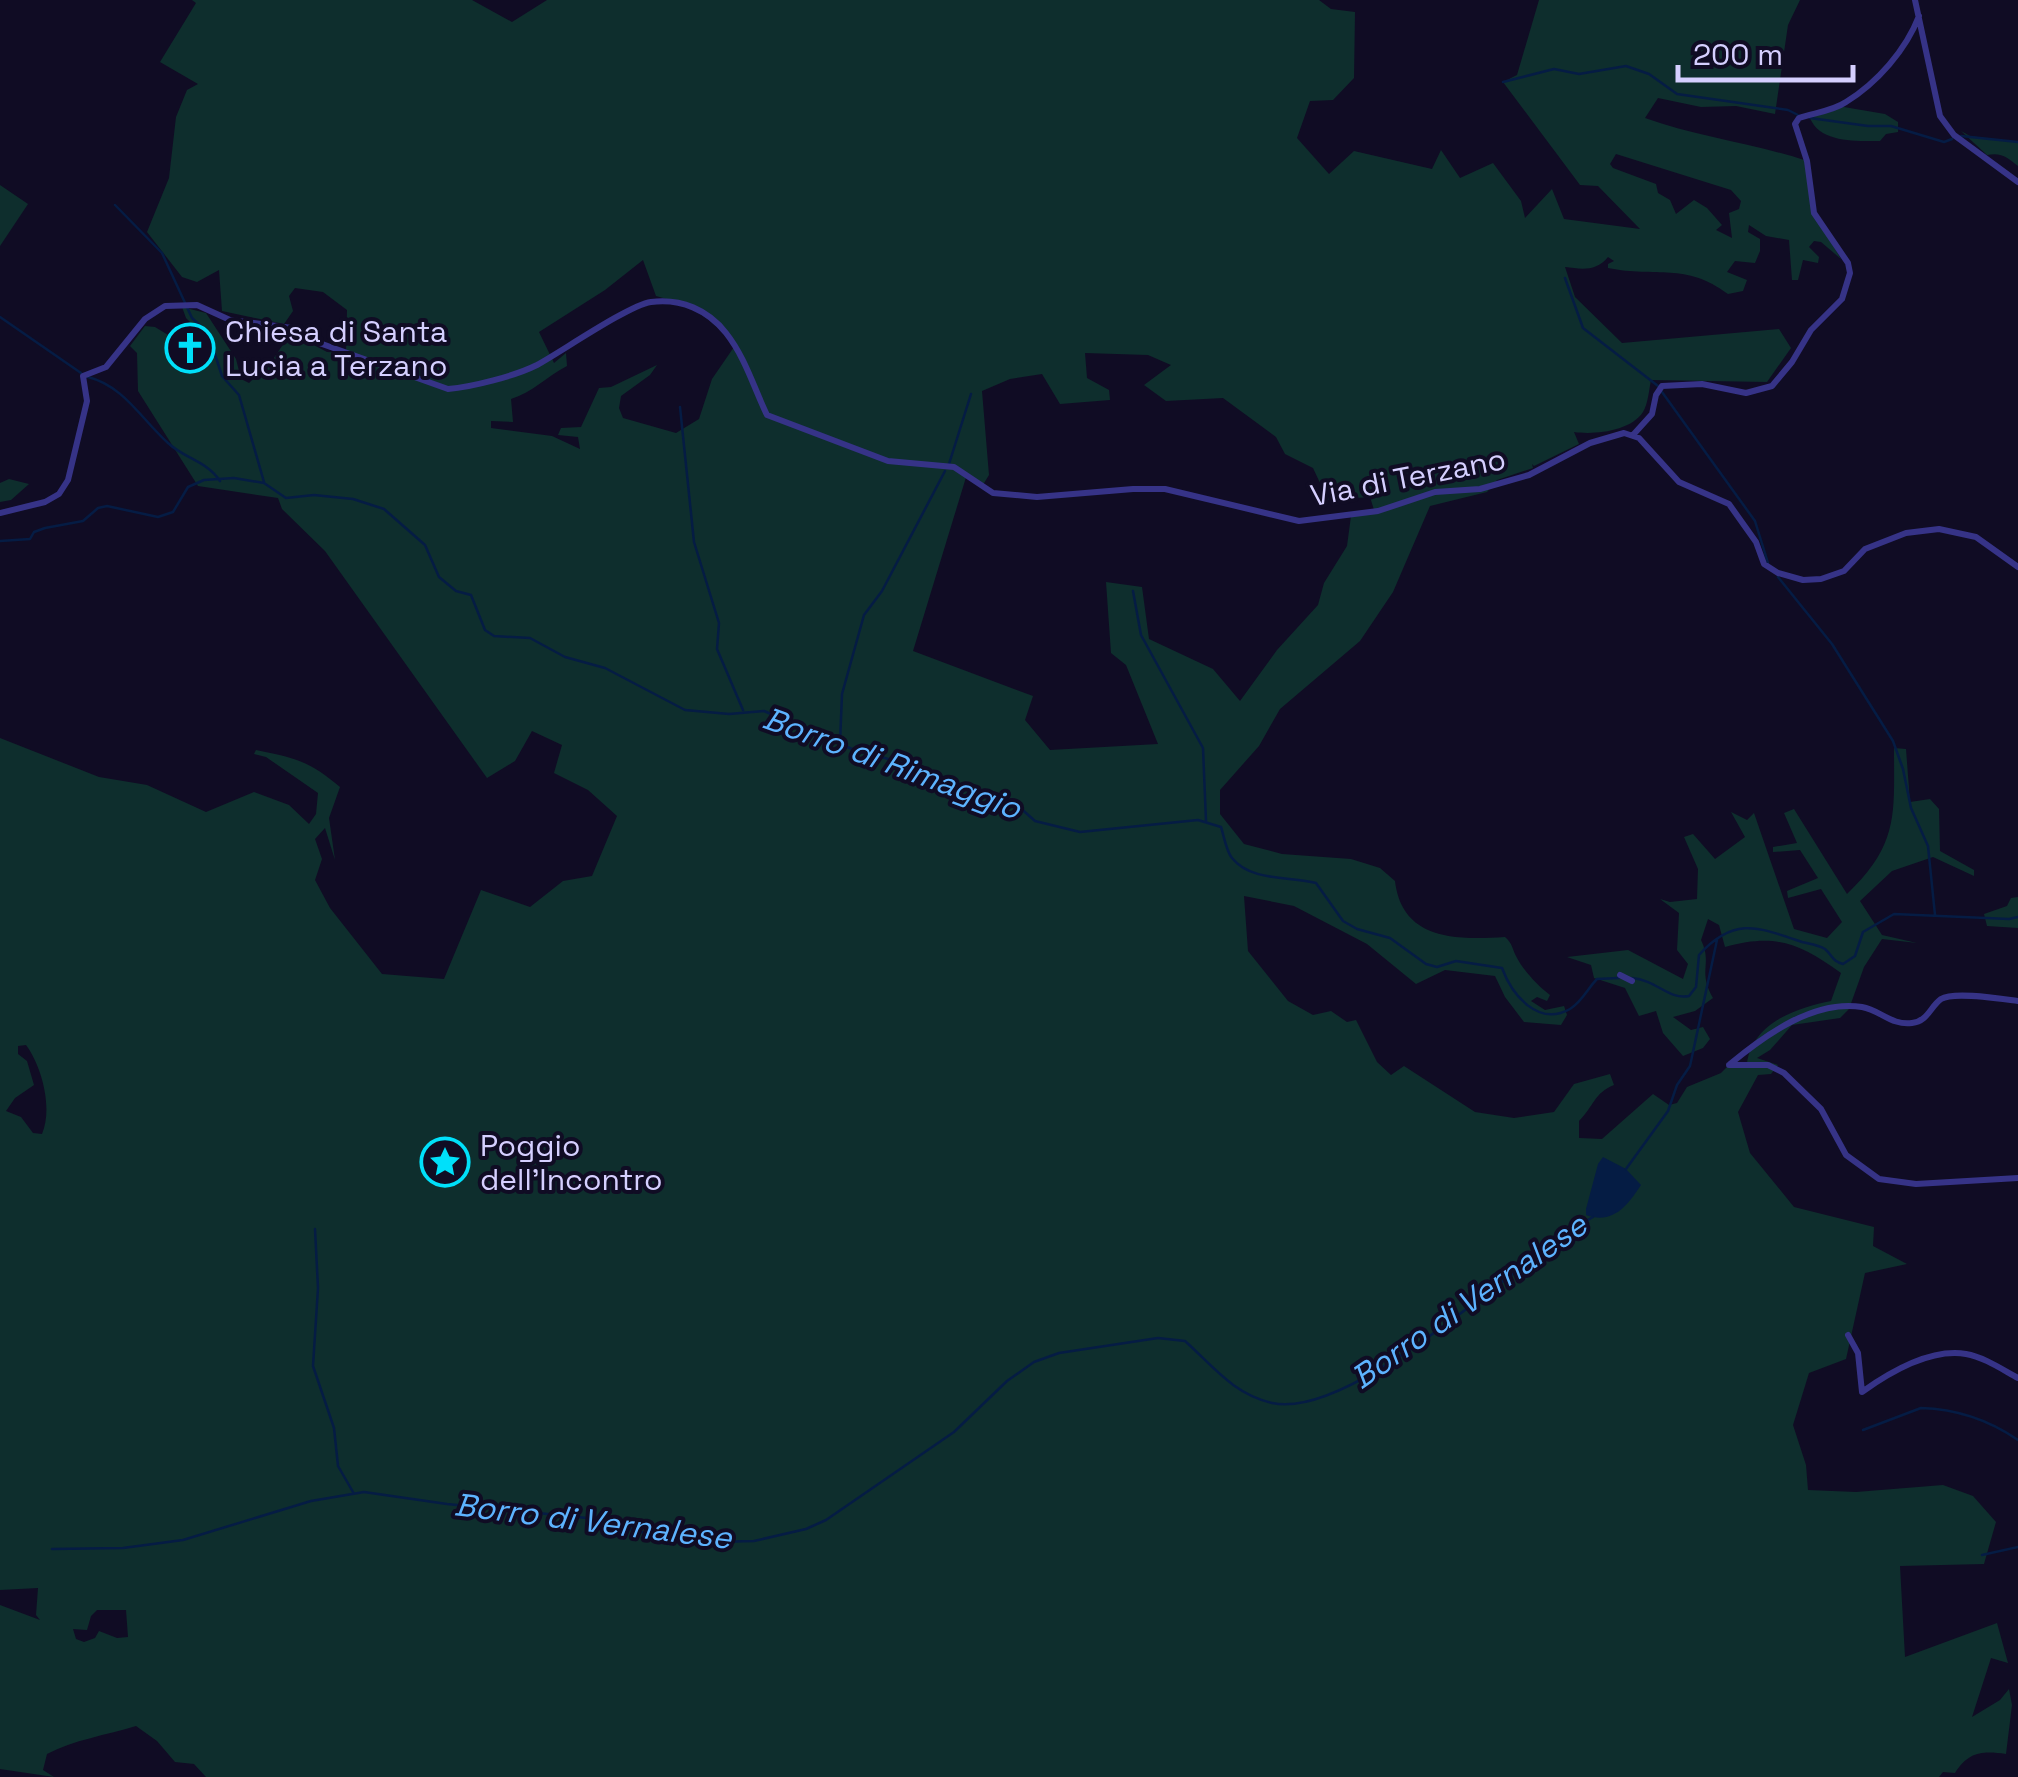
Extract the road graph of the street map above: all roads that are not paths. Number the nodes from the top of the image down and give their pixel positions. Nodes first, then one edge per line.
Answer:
1 (1915, 0) edge
2 (1919, 16) junction
3 (2018, 182) edge
4 (1633, 435) junction
5 (0, 512) edge
6 (2018, 566) edge
7 (1620, 975) dead end
8 (1632, 981) dead end
9 (2018, 1001) edge
10 (2018, 1178) edge
11 (1848, 1335) dead end
12 (2018, 1378) edge

1 - 2 street
2 - 3 street
2 - 4 street
4 - 5 street, Via di Terzano
4 - 6 street
7 - 8 street
9 - 10 street
11 - 12 street

